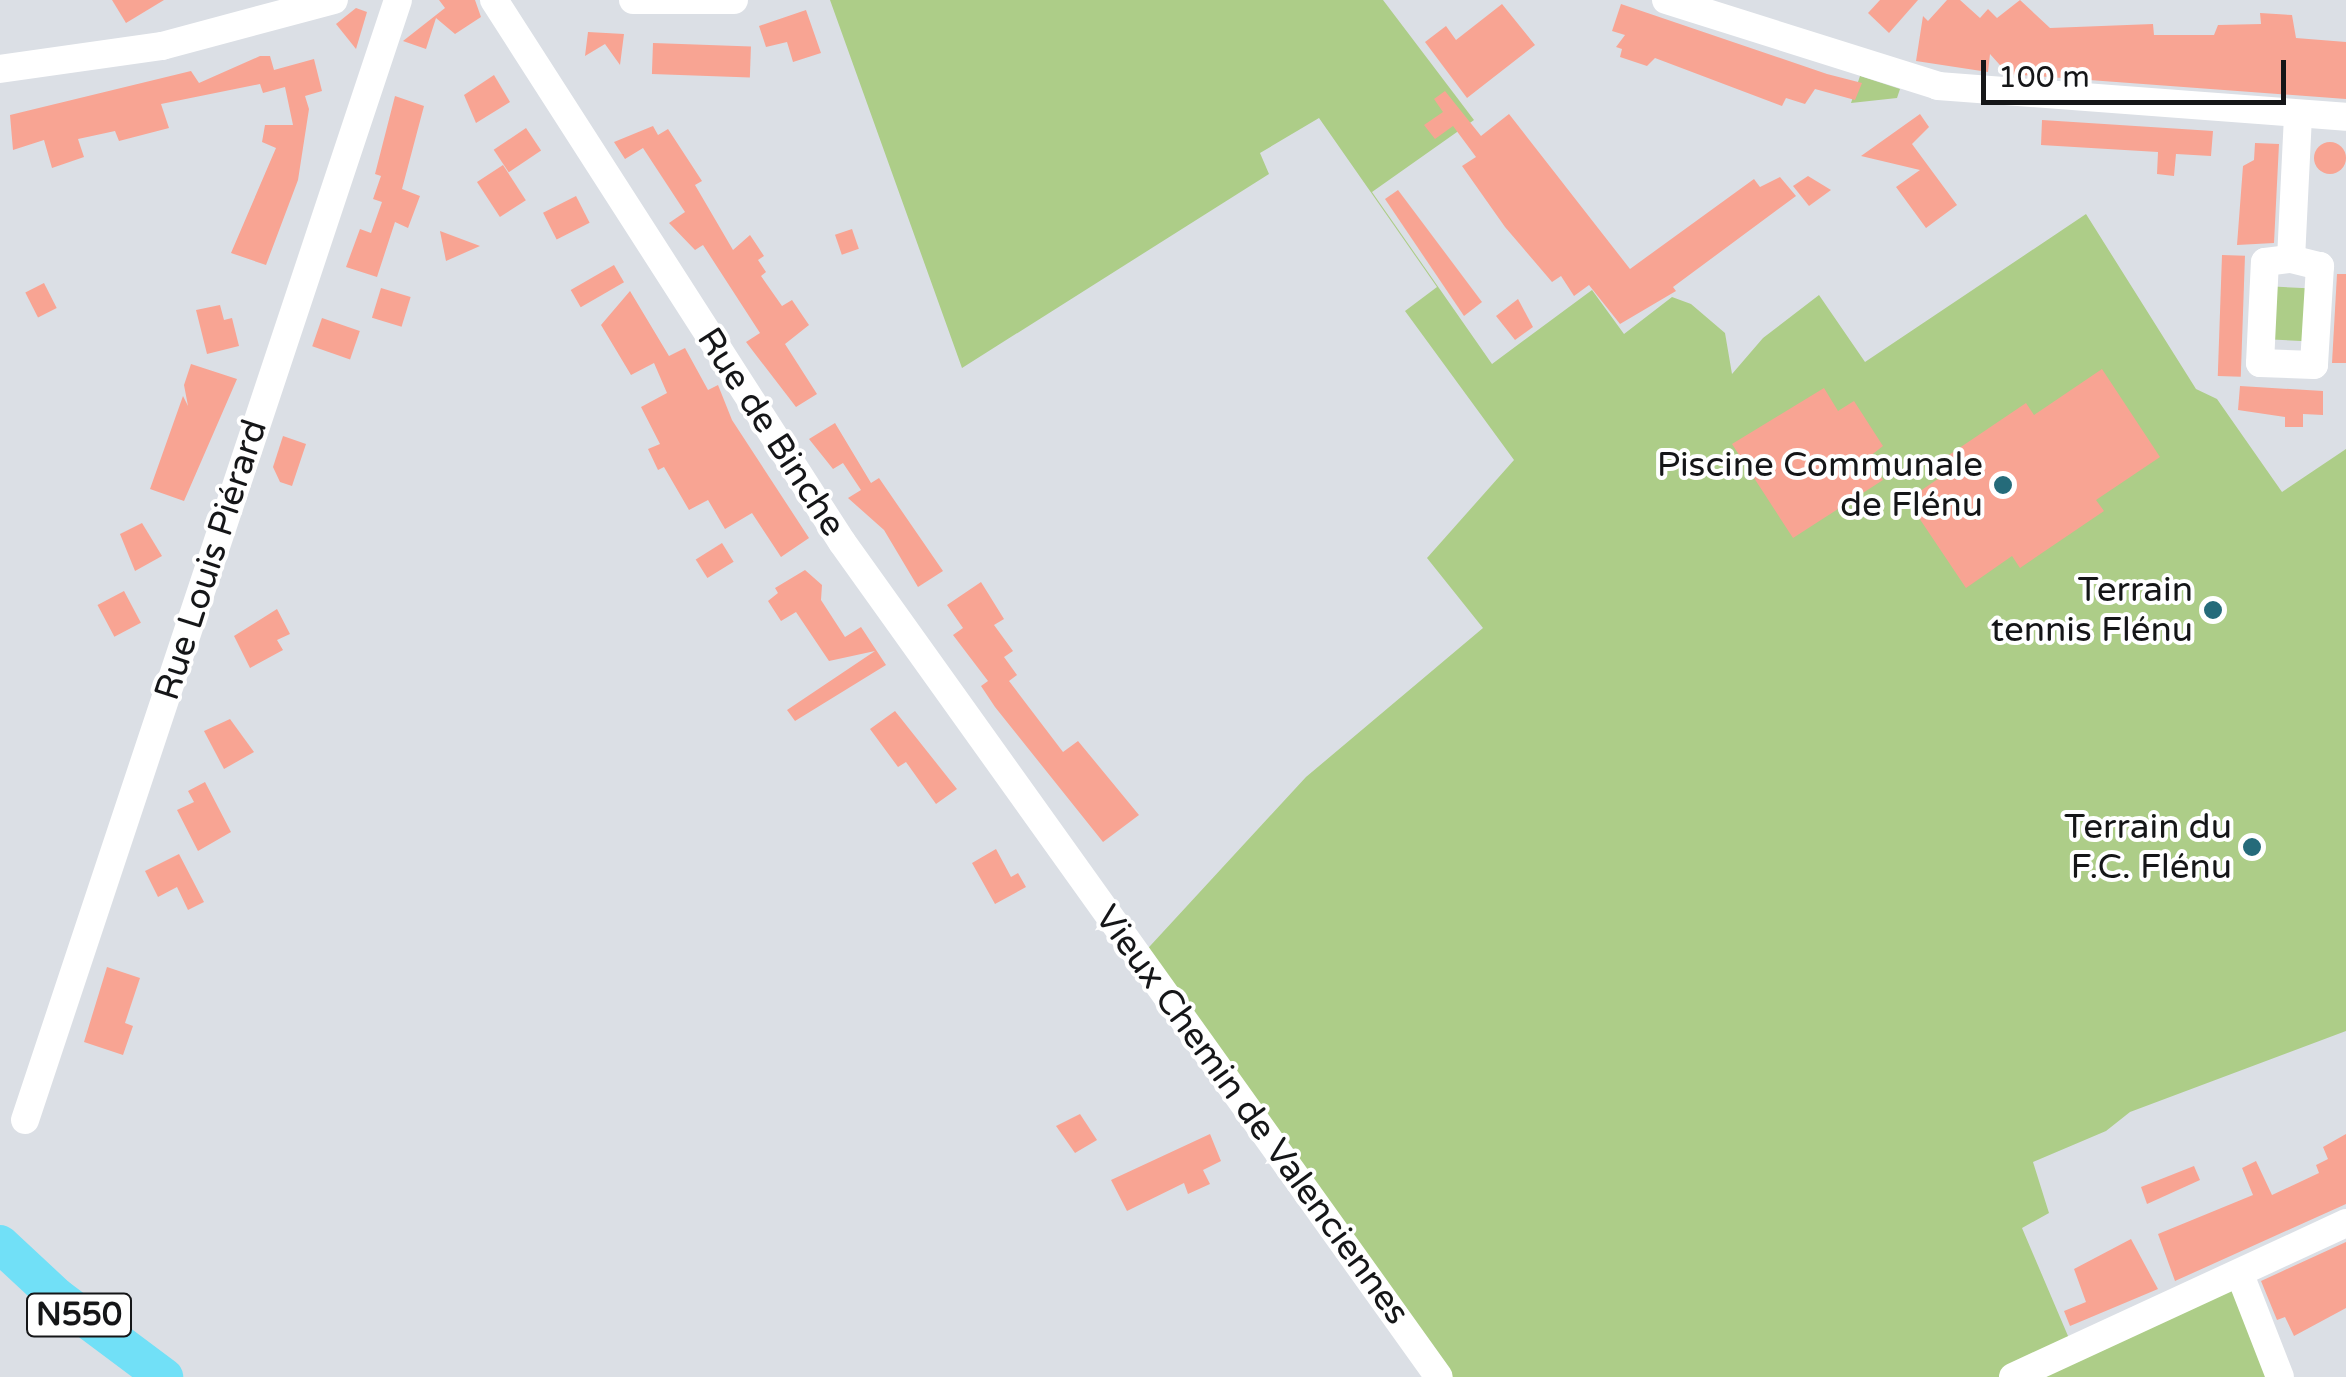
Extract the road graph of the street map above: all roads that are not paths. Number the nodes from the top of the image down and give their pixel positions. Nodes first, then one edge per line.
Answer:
1 (334, 0) edge
2 (398, 0) edge
3 (494, 0) edge
4 (633, 0) edge
5 (734, 0) edge
6 (1666, 0) edge
7 (0, 69) edge
8 (2298, 114) junction
9 (2346, 117) edge
10 (2291, 259) dead end
11 (1062, 854) joint
12 (25, 1120) dead end
13 (2346, 1223) edge
14 (0, 1244) edge
15 (2241, 1277) junction
16 (0, 1280) edge
17 (120, 1377) edge
18 (164, 1377) edge
19 (1439, 1377) edge
20 (2013, 1377) edge
21 (2280, 1377) edge

1 - 7 street
2 - 12 street, Rue Louis Piérard
3 - 11 street, Rue de Binche
4 - 5 street
6 - 8 street
8 - 9 street
8 - 10 street
11 - 19 street, Vieux Chemin de Valenciennes
13 - 15 street
14 - 18 highway, N550
15 - 20 street
15 - 21 street
16 - 17 highway, N550

